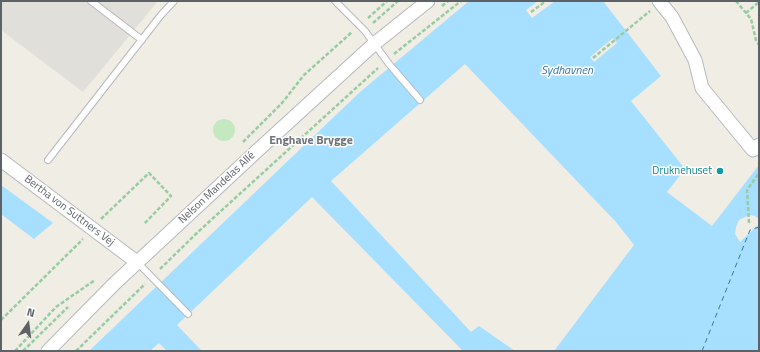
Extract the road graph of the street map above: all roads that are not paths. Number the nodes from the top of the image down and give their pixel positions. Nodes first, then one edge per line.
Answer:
1 (92, 1) edge
2 (174, 1) edge
3 (335, 1) edge
4 (428, 1) edge
5 (660, 2) edge
6 (142, 40) junction
7 (374, 44) junction
8 (420, 100) dead end
9 (756, 147) edge
10 (1, 160) edge
11 (48, 160) dead end
12 (138, 263) junction
13 (188, 314) dead end
14 (48, 351) edge

1 - 6 lane
2 - 6 lane
3 - 7 lane
4 - 7 street, Nelson Mandelas Allé
5 - 9 street
6 - 11 lane
7 - 8 lane
7 - 12 street, Nelson Mandelas Allé
10 - 12 street, Bertha von Suttners Vej
12 - 13 lane
12 - 14 street, Nelson Mandelas Allé

